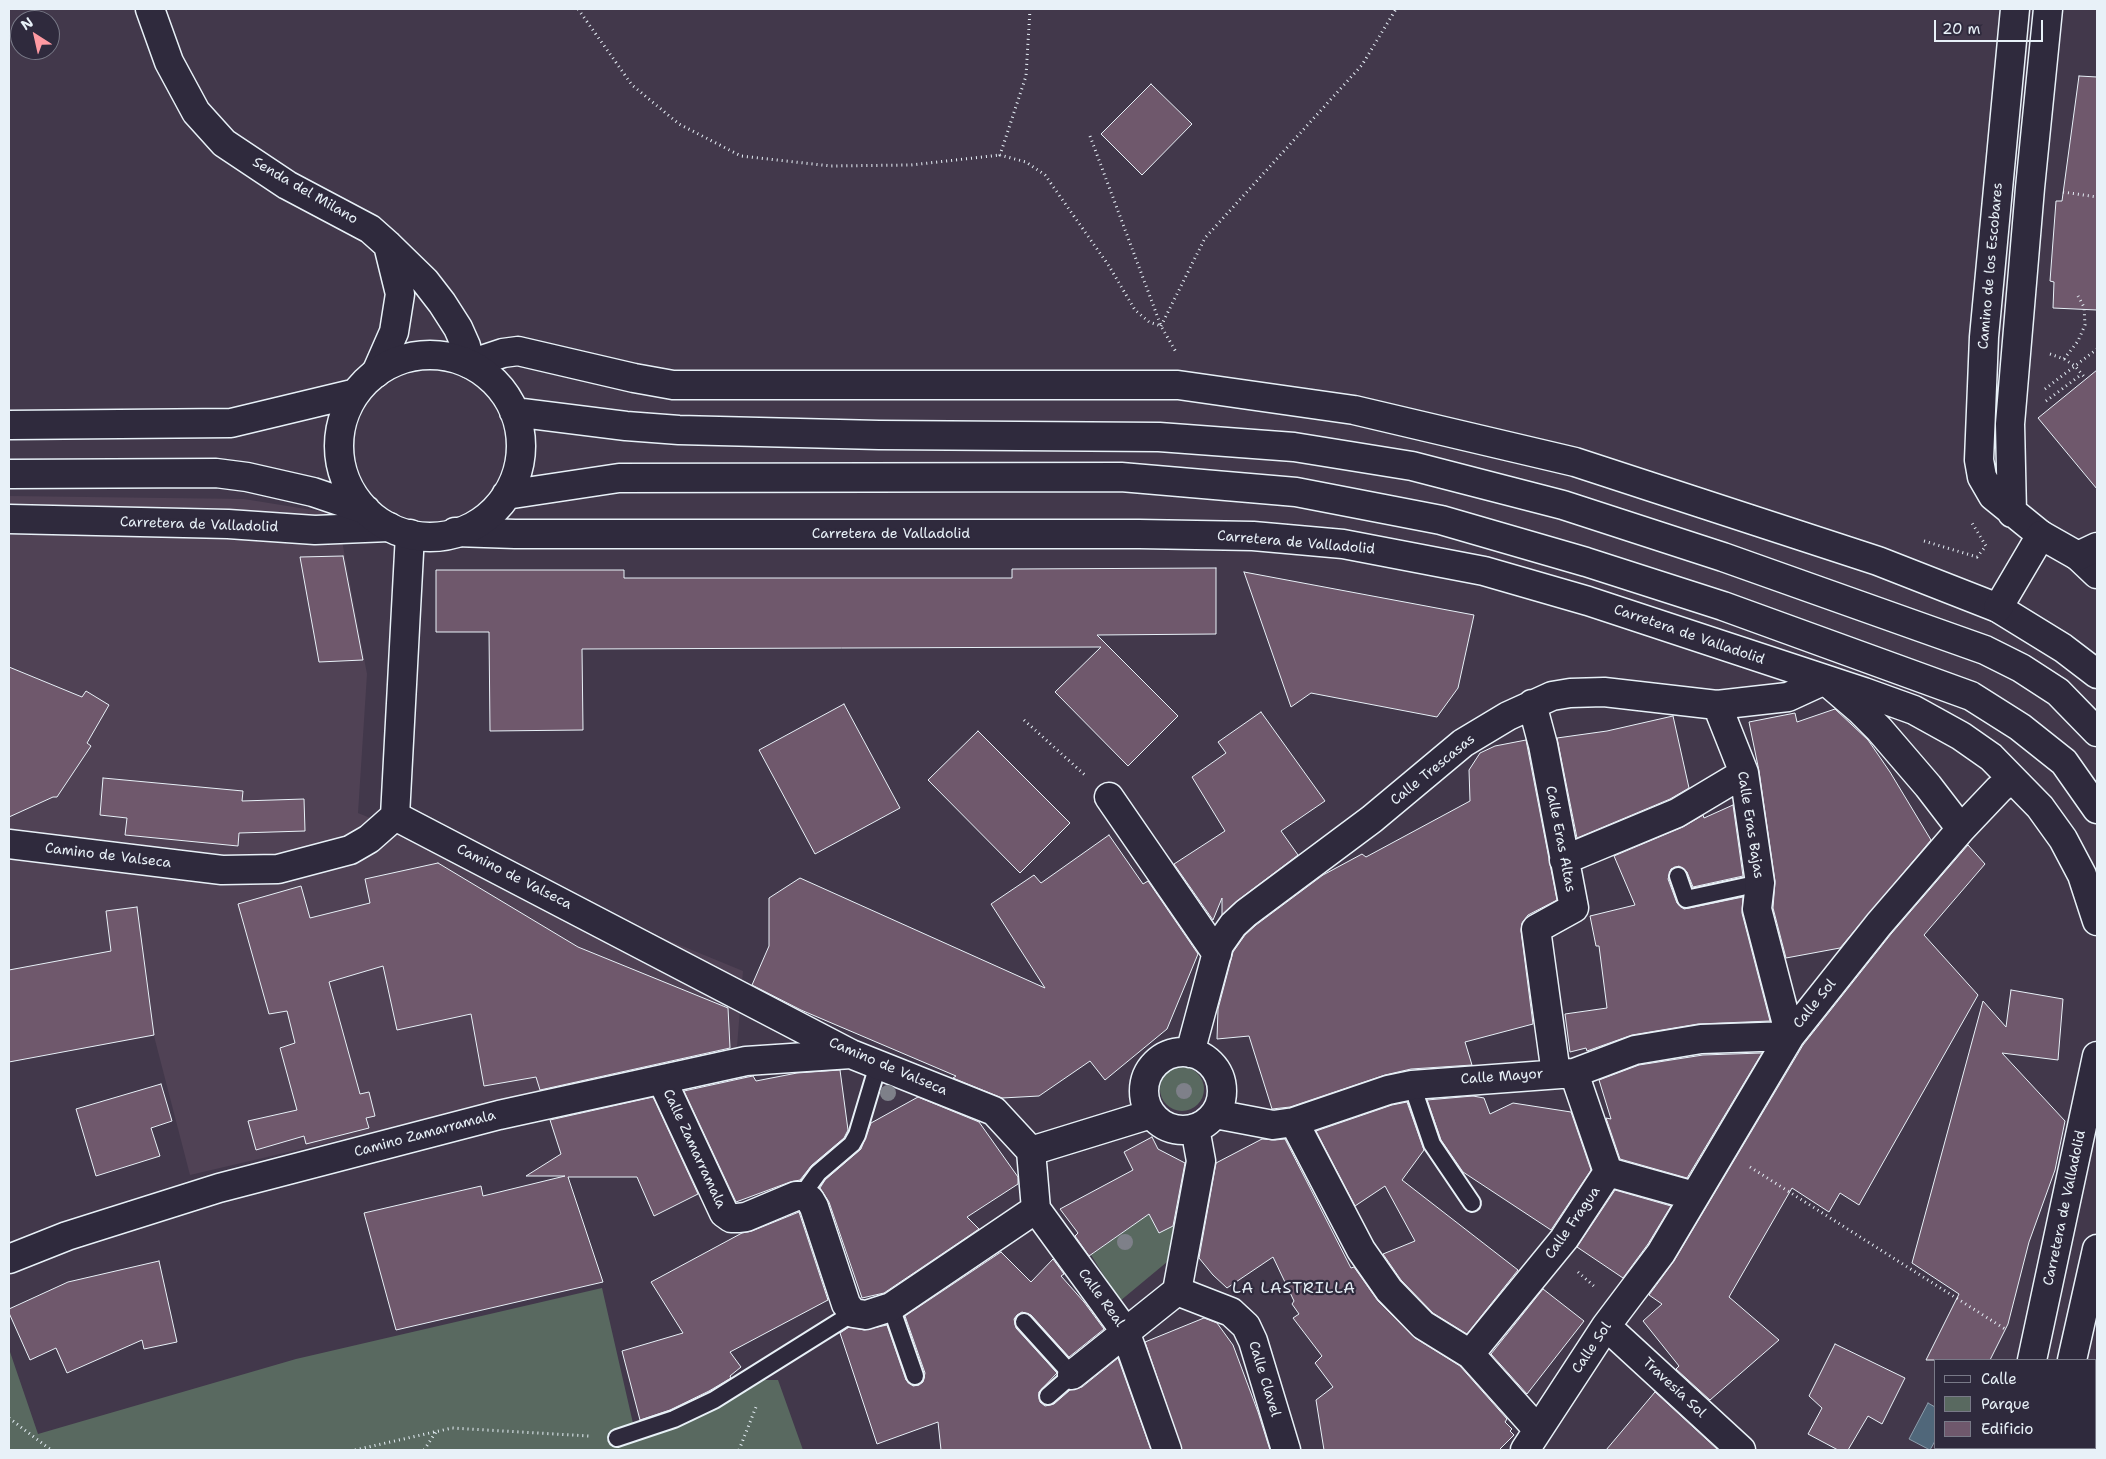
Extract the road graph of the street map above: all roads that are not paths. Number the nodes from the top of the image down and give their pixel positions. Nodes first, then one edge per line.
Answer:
1 (150, 9) edge
2 (2015, 9) edge
3 (2048, 9) edge
4 (388, 244) junction
5 (470, 364) junction
6 (376, 373) junction
7 (356, 393) junction
8 (514, 412) junction
9 (9, 425) edge
10 (9, 474) edge
11 (506, 495) junction
12 (366, 510) junction
13 (2012, 513) junction
14 (9, 520) edge
15 (399, 530) junction
16 (455, 532) junction
17 (2040, 535) junction
18 (2091, 559) edge
19 (1998, 608) junction
20 (2097, 674) edge
21 (1825, 680) junction
22 (1532, 704) junction
23 (1717, 705) junction
24 (2097, 732) edge
25 (1744, 773) junction
26 (2012, 779) junction
27 (1109, 797) road end
28 (2097, 809) edge
29 (395, 816) junction
30 (1960, 829) junction
31 (9, 844) edge
32 (1564, 860) junction
33 (1678, 876) dead end
34 (1760, 883) junction
35 (2097, 921) edge
36 (1217, 954) junction
37 (1790, 1036) junction
38 (1190, 1053) junction
39 (851, 1054) junction
40 (2097, 1056) edge
41 (878, 1065) junction
42 (1565, 1073) junction
43 (662, 1080) junction
44 (1412, 1084) junction
45 (1151, 1114) junction
46 (1206, 1121) junction
47 (1294, 1122) junction
48 (1031, 1151) junction
49 (1608, 1172) junction
50 (802, 1195) junction
51 (1694, 1196) junction
52 (1472, 1203) dead end
53 (1036, 1209) junction
54 (2097, 1249) edge
55 (9, 1259) edge
56 (1177, 1291) junction
57 (891, 1307) junction
58 (853, 1314) junction
59 (1613, 1317) junction
60 (1024, 1322) dead end
61 (1125, 1331) junction
62 (1470, 1354) junction
63 (2032, 1359) edge
64 (2072, 1359) edge
65 (915, 1376) dead end
66 (1072, 1376) junction
67 (1048, 1396) dead end
68 (617, 1438) road end
69 (1531, 1440) edge
70 (1168, 1450) edge
71 (1286, 1450) edge
72 (1741, 1450) edge

1 - 4 main road, Senda del Milano
2 - 13 main road, Camino de los Escobares
3 - 13 main road
4 - 5 main road, Senda del Milano
4 - 6 main road
5 - 6 main road
5 - 8 main road
5 - 19 main road
6 - 7 main road
7 - 9 main road
7 - 12 main road
8 - 11 main road
8 - 24 main road
10 - 12 main road
11 - 16 main road
11 - 28 main road
12 - 15 main road
13 - 17 main road, Camino de los Escobares
14 - 15 main road, Carretera de Valladolid
15 - 16 main road, Carretera de Valladolid
15 - 29 main road
16 - 21 main road, Carretera de Valladolid
17 - 18 main road, Camino de los Escobares
17 - 19 main road
19 - 20 main road
21 - 23 main road, Calle Trescasas
21 - 26 main road, Carretera de Valladolid
21 - 30 main road
22 - 23 main road, Calle Trescasas
22 - 32 main road, Calle Eras Altas
22 - 36 main road, Calle Trescasas
23 - 25 main road, Calle Eras Bajas
25 - 32 main road
25 - 34 main road, Calle Eras Bajas
26 - 30 main road, Calle Sol
26 - 35 main road, Carretera de Valladolid
27 - 36 main road
29 - 31 main road, Camino de Valseca
29 - 39 main road, Camino de Valseca
30 - 37 main road, Calle Sol
32 - 42 main road, Calle Eras Altas
33 - 34 lane
34 - 37 main road, Calle Eras Bajas
36 - 38 main road, Calle Trescasas
37 - 42 main road, Calle Mayor
37 - 51 main road, Calle Sol
38 - 45 main road
38 - 46 main road
39 - 41 main road, Camino de Valseca
39 - 43 main road, Camino Zamarramala
40 - 63 main road, Carretera de Valladolid
41 - 48 main road, Camino de Valseca
41 - 50 lane
42 - 44 main road, Calle Mayor
42 - 49 main road, Calle Fragua
43 - 50 main road, Calle Zamarramala
43 - 55 main road, Camino Zamarramala
44 - 47 main road, Calle Mayor
44 - 52 lane
45 - 46 main road
45 - 48 main road
46 - 47 main road, Calle Mayor
46 - 56 main road
47 - 62 main road
48 - 53 main road
49 - 51 main road
49 - 62 main road, Calle Fragua
50 - 58 main road
51 - 59 main road, Calle Sol
53 - 57 main road
53 - 61 main road, Calle Real
54 - 64 main road
56 - 61 main road
56 - 71 main road, Calle Clavel
57 - 58 main road
57 - 65 lane
58 - 68 lane
59 - 69 main road, Calle Sol
59 - 72 main road, Travesía Sol
60 - 66 lane
61 - 66 main road
61 - 70 main road, Calle Real
62 - 69 main road
66 - 67 lane

